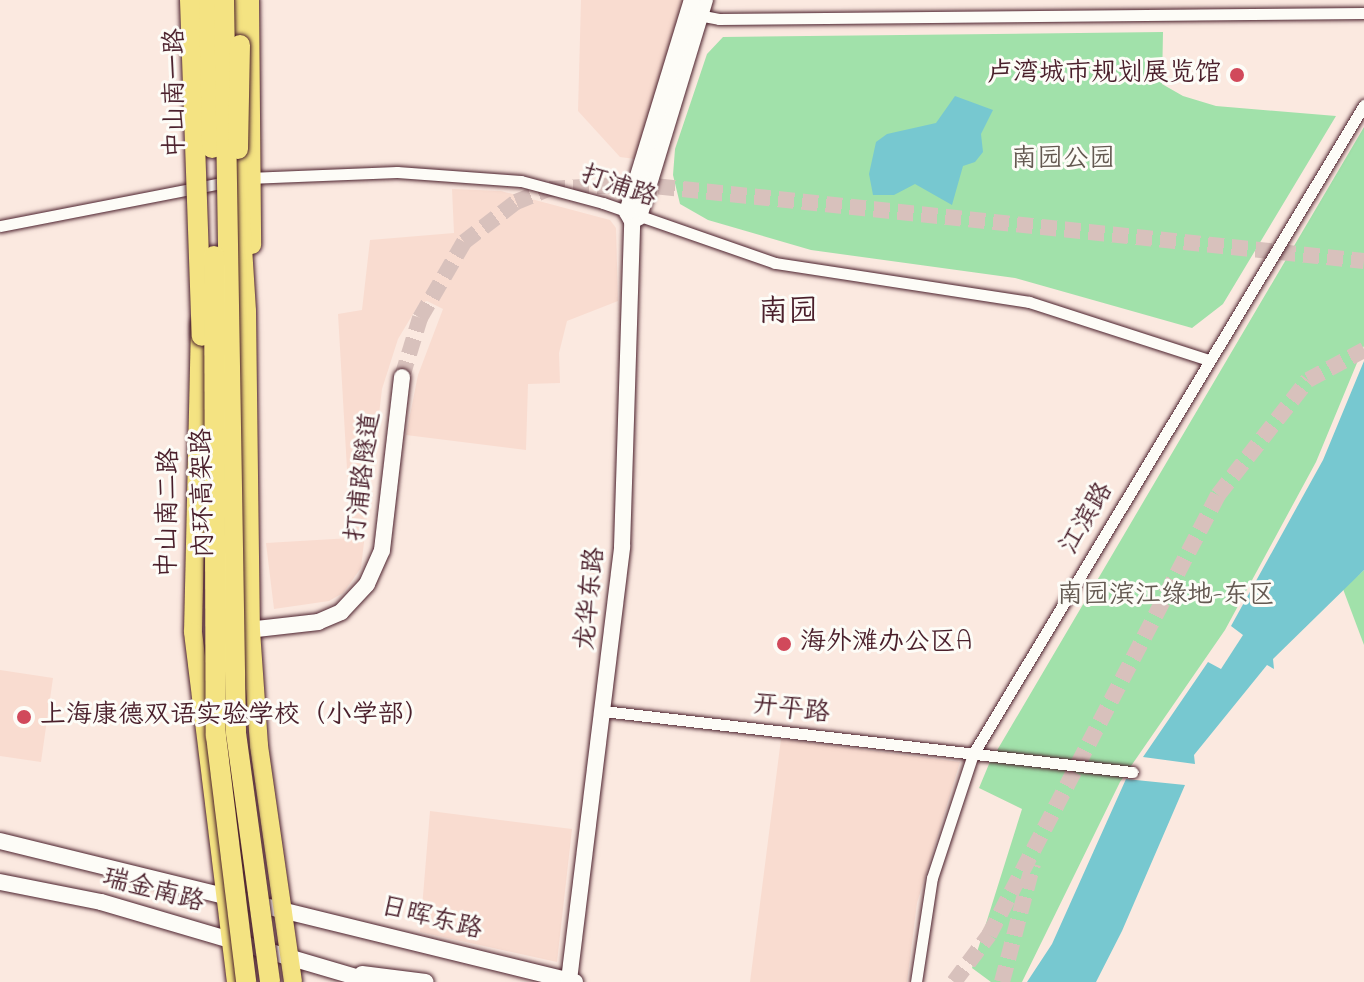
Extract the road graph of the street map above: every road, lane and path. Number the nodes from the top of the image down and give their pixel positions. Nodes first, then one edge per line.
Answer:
1 (182, 0) edge
2 (190, 0) edge
3 (202, 0) edge
4 (209, 0) edge
5 (224, 0) edge
6 (238, 0) edge
7 (250, 0) edge
8 (697, 7) edge
9 (1364, 13) edge
10 (1364, 105) edge
11 (245, 178) junction
12 (203, 185) junction
13 (632, 216) junction
14 (0, 226) edge
15 (227, 236) junction
16 (1209, 360) junction
17 (402, 377) tunnel mouth
18 (214, 464) junction
19 (251, 631) junction
20 (193, 632) junction
21 (603, 711) junction
22 (973, 754) junction
23 (1132, 772) dead end
24 (0, 841) edge
25 (0, 882) edge
26 (223, 894) junction
27 (282, 907) junction
28 (226, 937) junction
29 (290, 961) junction
30 (321, 968) junction
31 (572, 981) edge
32 (236, 982) edge
33 (246, 982) edge
34 (270, 982) edge
35 (293, 982) edge
36 (373, 982) edge
37 (426, 982) edge
38 (916, 982) edge

1 - 12 main road, 中山南二路
2 - 18 highway, bridge
3 - 12 main road, 中山南一路
4 - 18 highway, 内环高架路, bridge
5 - 15 highway, 内环高架路, bridge
6 - 11 main road
6 - 15 highway, bridge
7 - 11 main road
8 - 9 street
8 - 13 main road, 龙华东路
10 - 16 street, 江滨路
11 - 12 street, 打浦路
11 - 13 street, 打浦路
11 - 19 main road
12 - 14 street, 打浦路
12 - 20 main road, 中山南二路
13 - 16 street, 打浦路
13 - 21 main road, 龙华东路
15 - 34 highway, 内环高架路, bridge
16 - 22 street, 江滨路
17 - 19 main road, 打浦路隧道
18 - 33 highway, 内环高架路, bridge
19 - 20 main road, 打浦路隧道
19 - 27 main road
20 - 26 main road, 中山南二路
21 - 22 street, 开平路
21 - 31 main road, 龙华东路
22 - 23 street, 开平路
22 - 38 street, 江滨路
24 - 26 main road, 瑞金南路
25 - 28 main road, 瑞金南路
26 - 27 main road, 瑞金南路
26 - 28 main road, 中山南二路
27 - 29 main road
27 - 31 main road, 日晖东路
28 - 29 main road, 瑞金南路
28 - 32 main road, 中山南二路
29 - 30 main road
29 - 35 main road
30 - 36 main road
30 - 37 main road

